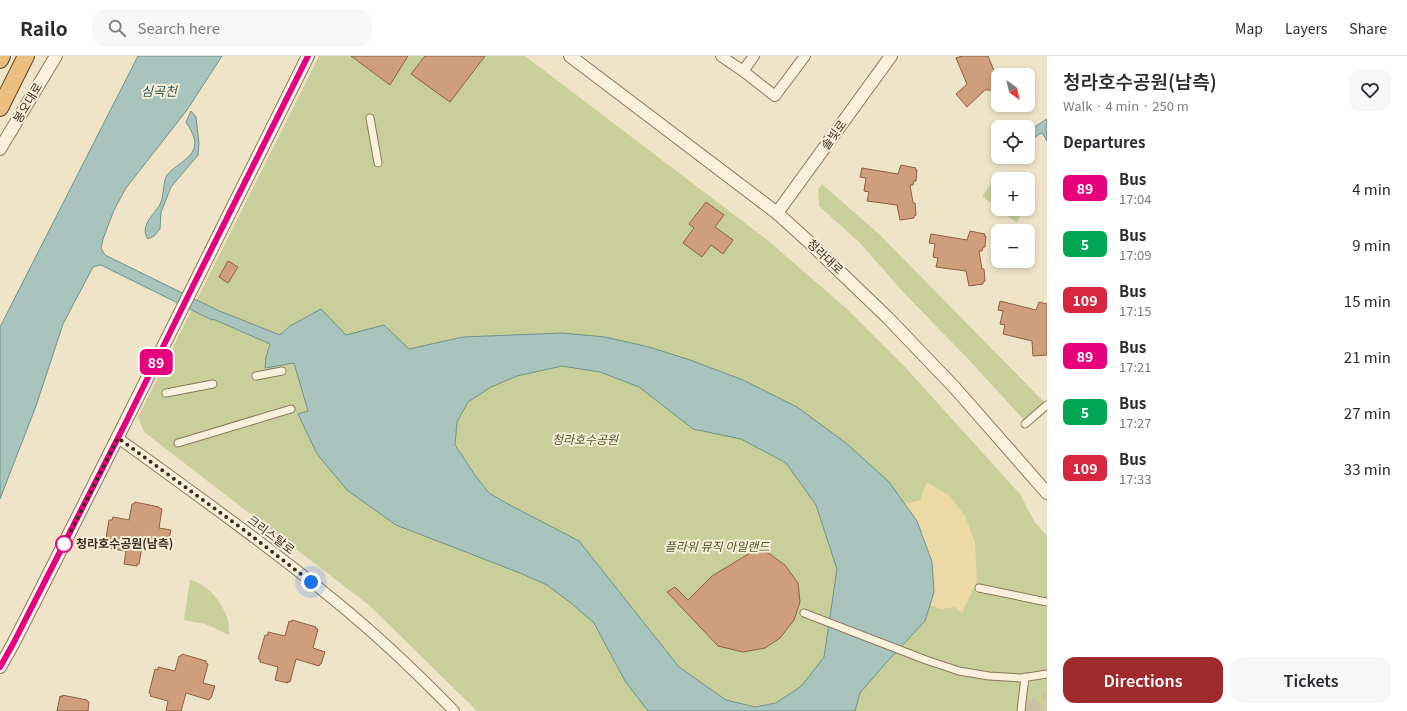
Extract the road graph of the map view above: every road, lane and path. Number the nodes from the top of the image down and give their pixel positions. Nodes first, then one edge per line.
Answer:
1 (2, 56) edge
2 (26, 56) edge
3 (56, 56) edge
4 (308, 56) edge
5 (570, 56) edge
6 (721, 56) edge
7 (754, 56) edge
8 (805, 56) edge
9 (891, 56) edge
10 (0, 60) edge
11 (743, 72) junction
12 (0, 108) edge
13 (370, 118) dead end
14 (0, 149) edge
15 (378, 163) dead end
16 (777, 213) junction
17 (282, 371) dead end
18 (256, 376) dead end
19 (213, 384) dead end
20 (166, 393) dead end
21 (1047, 405) edge
22 (291, 409) dead end
23 (1025, 424) dead end
24 (118, 438) junction
25 (178, 443) dead end
26 (1047, 493) edge
27 (979, 588) dead end
28 (1047, 602) edge
29 (804, 613) dead end
30 (0, 667) edge
31 (1047, 674) edge
32 (1025, 678) junction
33 (454, 711) edge
34 (1021, 711) edge

1 - 10 highway
2 - 12 highway
3 - 14 street, 봉오대로
4 - 24 street
5 - 16 street, 청라대로
6 - 11 street
7 - 11 street
8 - 11 street
9 - 16 street, 솔빛로
13 - 15 street
16 - 26 street, 청라대로
17 - 18 street
19 - 20 street
21 - 23 street
22 - 25 street
24 - 30 street
24 - 33 street, 크리스탈로
27 - 28 street
29 - 32 street
31 - 32 street
32 - 34 street

